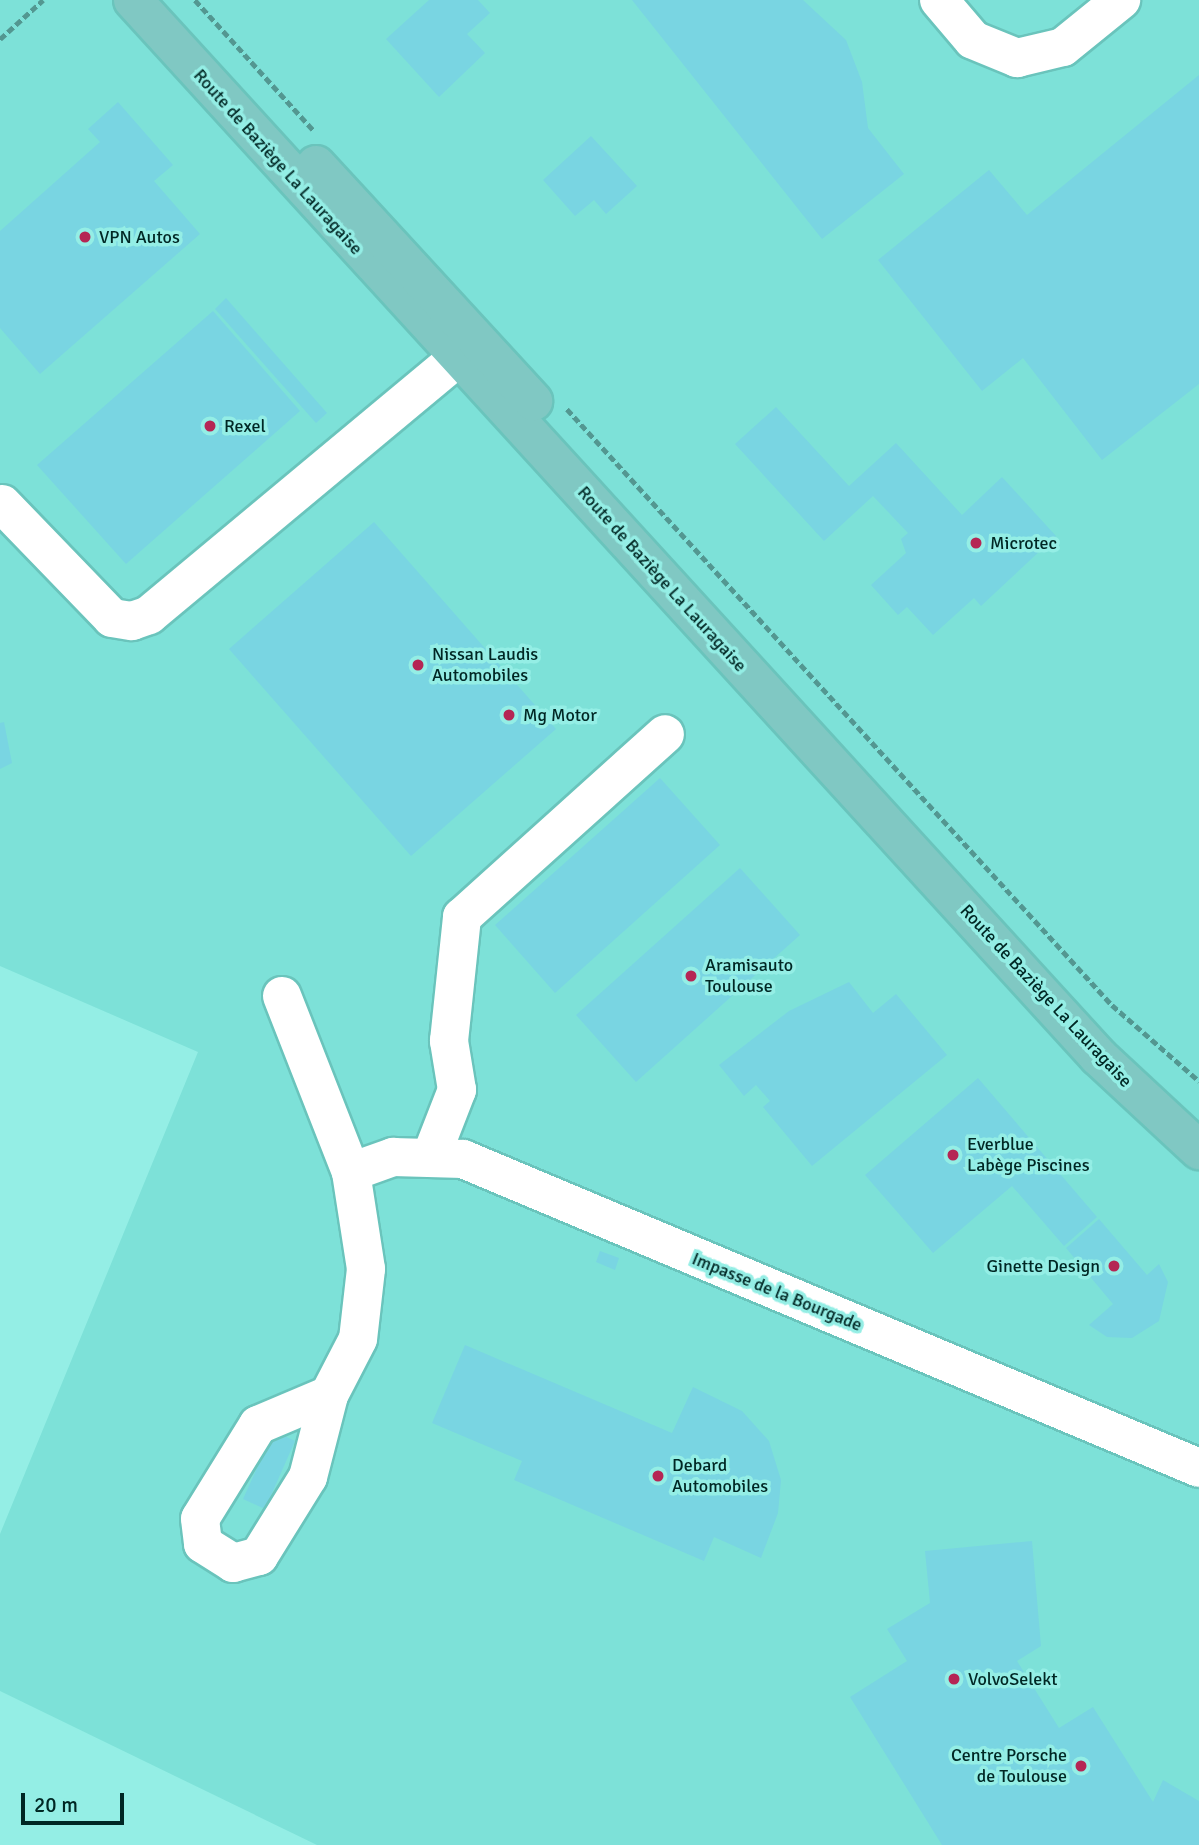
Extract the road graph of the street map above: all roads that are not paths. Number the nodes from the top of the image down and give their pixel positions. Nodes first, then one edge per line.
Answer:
1 (133, 0) edge
2 (166, 0) edge
3 (939, 0) edge
4 (1121, 0) edge
5 (456, 359) junction
6 (2, 503) dead end
7 (665, 734) dead end
8 (282, 996) dead end
9 (1199, 1119) edge
10 (1199, 1150) edge
11 (432, 1154) junction
12 (351, 1172) junction
13 (329, 1395) dead end
14 (1199, 1468) edge

1 - 5 main road, Route de Baziège La Lauragaise
2 - 9 main road, Route de Baziège La Lauragaise
3 - 4 street
5 - 6 street
5 - 10 main road, Route de Baziège La Lauragaise
7 - 11 street
8 - 12 street
11 - 12 street, Impasse de la Bourgade
11 - 14 street, Impasse de la Bourgade
12 - 13 street

